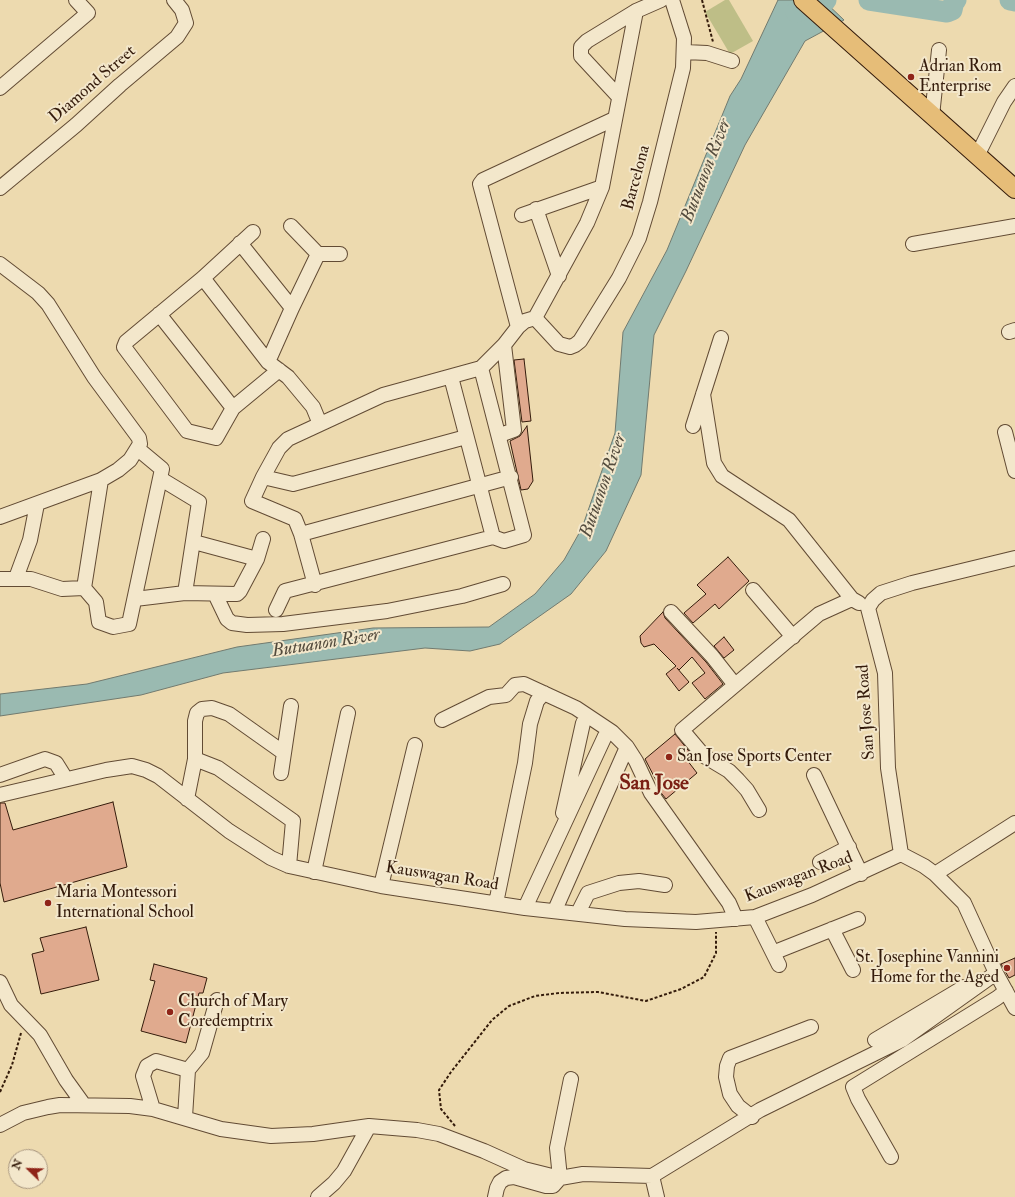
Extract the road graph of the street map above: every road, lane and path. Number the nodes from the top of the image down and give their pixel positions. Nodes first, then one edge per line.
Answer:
1 (76, 0) edge
2 (174, 0) edge
3 (661, 0) edge
4 (672, 0) edge
5 (702, 0) edge
6 (802, 0) edge
7 (636, 11) junction
8 (940, 50) dead end
9 (685, 52) junction
10 (718, 56) junction
11 (732, 61) dead end
12 (1015, 86) edge
13 (0, 88) edge
14 (619, 97) junction
15 (932, 116) junction
16 (614, 119) junction
17 (977, 156) junction
18 (602, 187) junction
19 (0, 188) edge
20 (1015, 189) edge
21 (536, 209) junction
22 (522, 215) dead end
23 (291, 226) dead end
24 (1015, 226) edge
25 (253, 232) dead end
26 (240, 243) junction
27 (913, 244) dead end
28 (318, 254) junction
29 (340, 254) dead end
30 (0, 264) edge
31 (559, 276) junction
32 (203, 278) junction
33 (292, 308) junction
34 (159, 314) junction
35 (535, 318) junction
36 (518, 327) junction
37 (721, 338) dead end
38 (504, 345) junction
39 (273, 366) junction
40 (481, 368) junction
41 (450, 377) junction
42 (703, 394) junction
43 (233, 408) junction
44 (320, 424) junction
45 (693, 426) dead end
46 (1005, 432) dead end
47 (500, 435) junction
48 (466, 437) junction
49 (138, 450) junction
50 (1015, 471) edge
51 (263, 477) junction
52 (511, 477) junction
53 (161, 479) junction
54 (101, 480) junction
55 (479, 485) junction
56 (36, 504) junction
57 (0, 516) edge
58 (301, 534) junction
59 (493, 537) junction
60 (263, 539) dead end
61 (194, 542) junction
62 (1015, 558) edge
63 (257, 559) junction
64 (16, 578) junction
65 (0, 579) edge
66 (503, 584) dead end
67 (315, 585) junction
68 (84, 588) junction
69 (754, 590) dead end
70 (185, 593) junction
71 (215, 594) junction
72 (136, 599) junction
73 (852, 599) junction
74 (868, 608) junction
75 (276, 610) dead end
76 (671, 612) dead end
77 (793, 636) junction
78 (735, 686) junction
79 (544, 693) junction
80 (291, 706) dead end
81 (348, 713) dead end
82 (442, 720) dead end
83 (583, 724) dead end
84 (605, 736) dead end
85 (415, 745) dead end
86 (627, 747) junction
87 (578, 748) junction
88 (284, 753) junction
89 (596, 757) junction
90 (194, 758) junction
91 (281, 773) dead end
92 (0, 775) edge
93 (814, 775) dead end
94 (66, 779) junction
95 (0, 795) edge
96 (187, 799) junction
97 (760, 810) dead end
98 (1015, 824) edge
99 (557, 838) junction
100 (850, 848) junction
101 (901, 854) junction
102 (820, 862) dead end
103 (289, 866) junction
104 (314, 872) junction
105 (861, 874) junction
106 (935, 874) junction
107 (665, 885) dead end
108 (381, 886) junction
109 (496, 903) junction
110 (525, 908) junction
111 (555, 910) junction
112 (578, 913) junction
113 (755, 917) junction
114 (736, 919) junction
115 (858, 919) dead end
116 (716, 921) junction
117 (832, 929) junction
118 (853, 970) dead end
119 (995, 970) junction
120 (0, 982) edge
121 (1006, 991) junction
122 (217, 1000) dead end
123 (1015, 1008) edge
124 (25, 1017) junction
125 (811, 1027) dead end
126 (876, 1040) dead end
127 (188, 1070) junction
128 (571, 1079) dead end
129 (0, 1092) edge
130 (84, 1105) junction
131 (153, 1109) junction
132 (185, 1117) junction
133 (752, 1117) junction
134 (0, 1125) edge
135 (369, 1126) junction
136 (457, 1129) dead end
137 (892, 1157) dead end
138 (652, 1176) junction
139 (560, 1178) junction
140 (318, 1197) edge
141 (496, 1197) edge
142 (657, 1197) edge

1 - 13 street
2 - 19 street, Diamond Street
3 - 7 street
4 - 9 street, Barcelona
5 - 10 path
6 - 15 main road
7 - 14 street
7 - 14 street
8 - 15 street
9 - 10 street
9 - 35 street, Barcelona
10 - 11 street
12 - 17 street
14 - 16 street
15 - 17 main road
16 - 18 street
16 - 36 street
17 - 20 main road
18 - 21 street
18 - 31 street
21 - 22 street
21 - 31 street
23 - 28 street
24 - 27 street
25 - 26 street
26 - 32 street
26 - 33 street
28 - 29 street
28 - 33 street
30 - 49 street
31 - 35 street
32 - 34 street
32 - 39 street
33 - 39 street
34 - 43 street
34 - 43 street
35 - 36 street
36 - 38 street
37 - 42 street
38 - 40 street
38 - 47 street
39 - 43 street
39 - 44 street
40 - 41 street
40 - 47 street
41 - 44 street
41 - 48 street
42 - 45 street
42 - 73 street
44 - 51 street
46 - 50 street
47 - 52 street
48 - 51 street
48 - 55 street
49 - 53 street
49 - 54 street
51 - 58 street
52 - 55 street
52 - 59 street
53 - 61 street
53 - 72 street
54 - 56 street
54 - 68 street
55 - 58 street
55 - 59 street
56 - 57 street
56 - 64 street
58 - 67 street
59 - 67 street
60 - 63 street
61 - 63 street
61 - 70 street
62 - 74 street
63 - 71 street
64 - 65 street
64 - 68 street
66 - 71 street
67 - 75 street
68 - 72 street
69 - 77 street
70 - 71 street
70 - 72 street
73 - 74 street
73 - 77 street
74 - 101 street, San Jose Road
76 - 78 street
77 - 78 street
78 - 97 street
79 - 82 street
79 - 86 street
79 - 109 street
80 - 88 street
81 - 104 street
83 - 87 street
84 - 89 street
85 - 108 street
86 - 111 street
86 - 114 street
87 - 89 street
87 - 99 street
88 - 90 street
88 - 91 street
89 - 99 street
90 - 96 street
90 - 103 street
92 - 94 street
93 - 100 street
94 - 95 street, Kauswagan Road
94 - 96 street, Kauswagan Road
96 - 103 street, Kauswagan Road
98 - 106 street
99 - 110 street
100 - 102 street
100 - 105 street
101 - 105 street, Kauswagan Road
101 - 106 street
103 - 104 street, Kauswagan Road
104 - 108 street, Kauswagan Road
105 - 113 street, Kauswagan Road
106 - 119 street
107 - 112 street
108 - 109 street, Kauswagan Road
109 - 110 street, Kauswagan Road
110 - 111 street, Kauswagan Road
111 - 112 street, Kauswagan Road
112 - 116 street, Kauswagan Road
113 - 114 street, Kauswagan Road
113 - 117 street
114 - 116 street, Kauswagan Road
115 - 117 street
116 - 136 path
117 - 118 street
119 - 121 street
119 - 126 street
119 - 133 street
120 - 124 street
121 - 123 street
121 - 137 street
122 - 127 street
124 - 129 path
124 - 130 street
125 - 133 street
127 - 131 street
127 - 132 street
128 - 139 street
130 - 131 street
130 - 134 street
131 - 132 street
132 - 135 street
133 - 138 street
135 - 139 street
135 - 140 street
138 - 139 street
138 - 142 street
139 - 141 street

